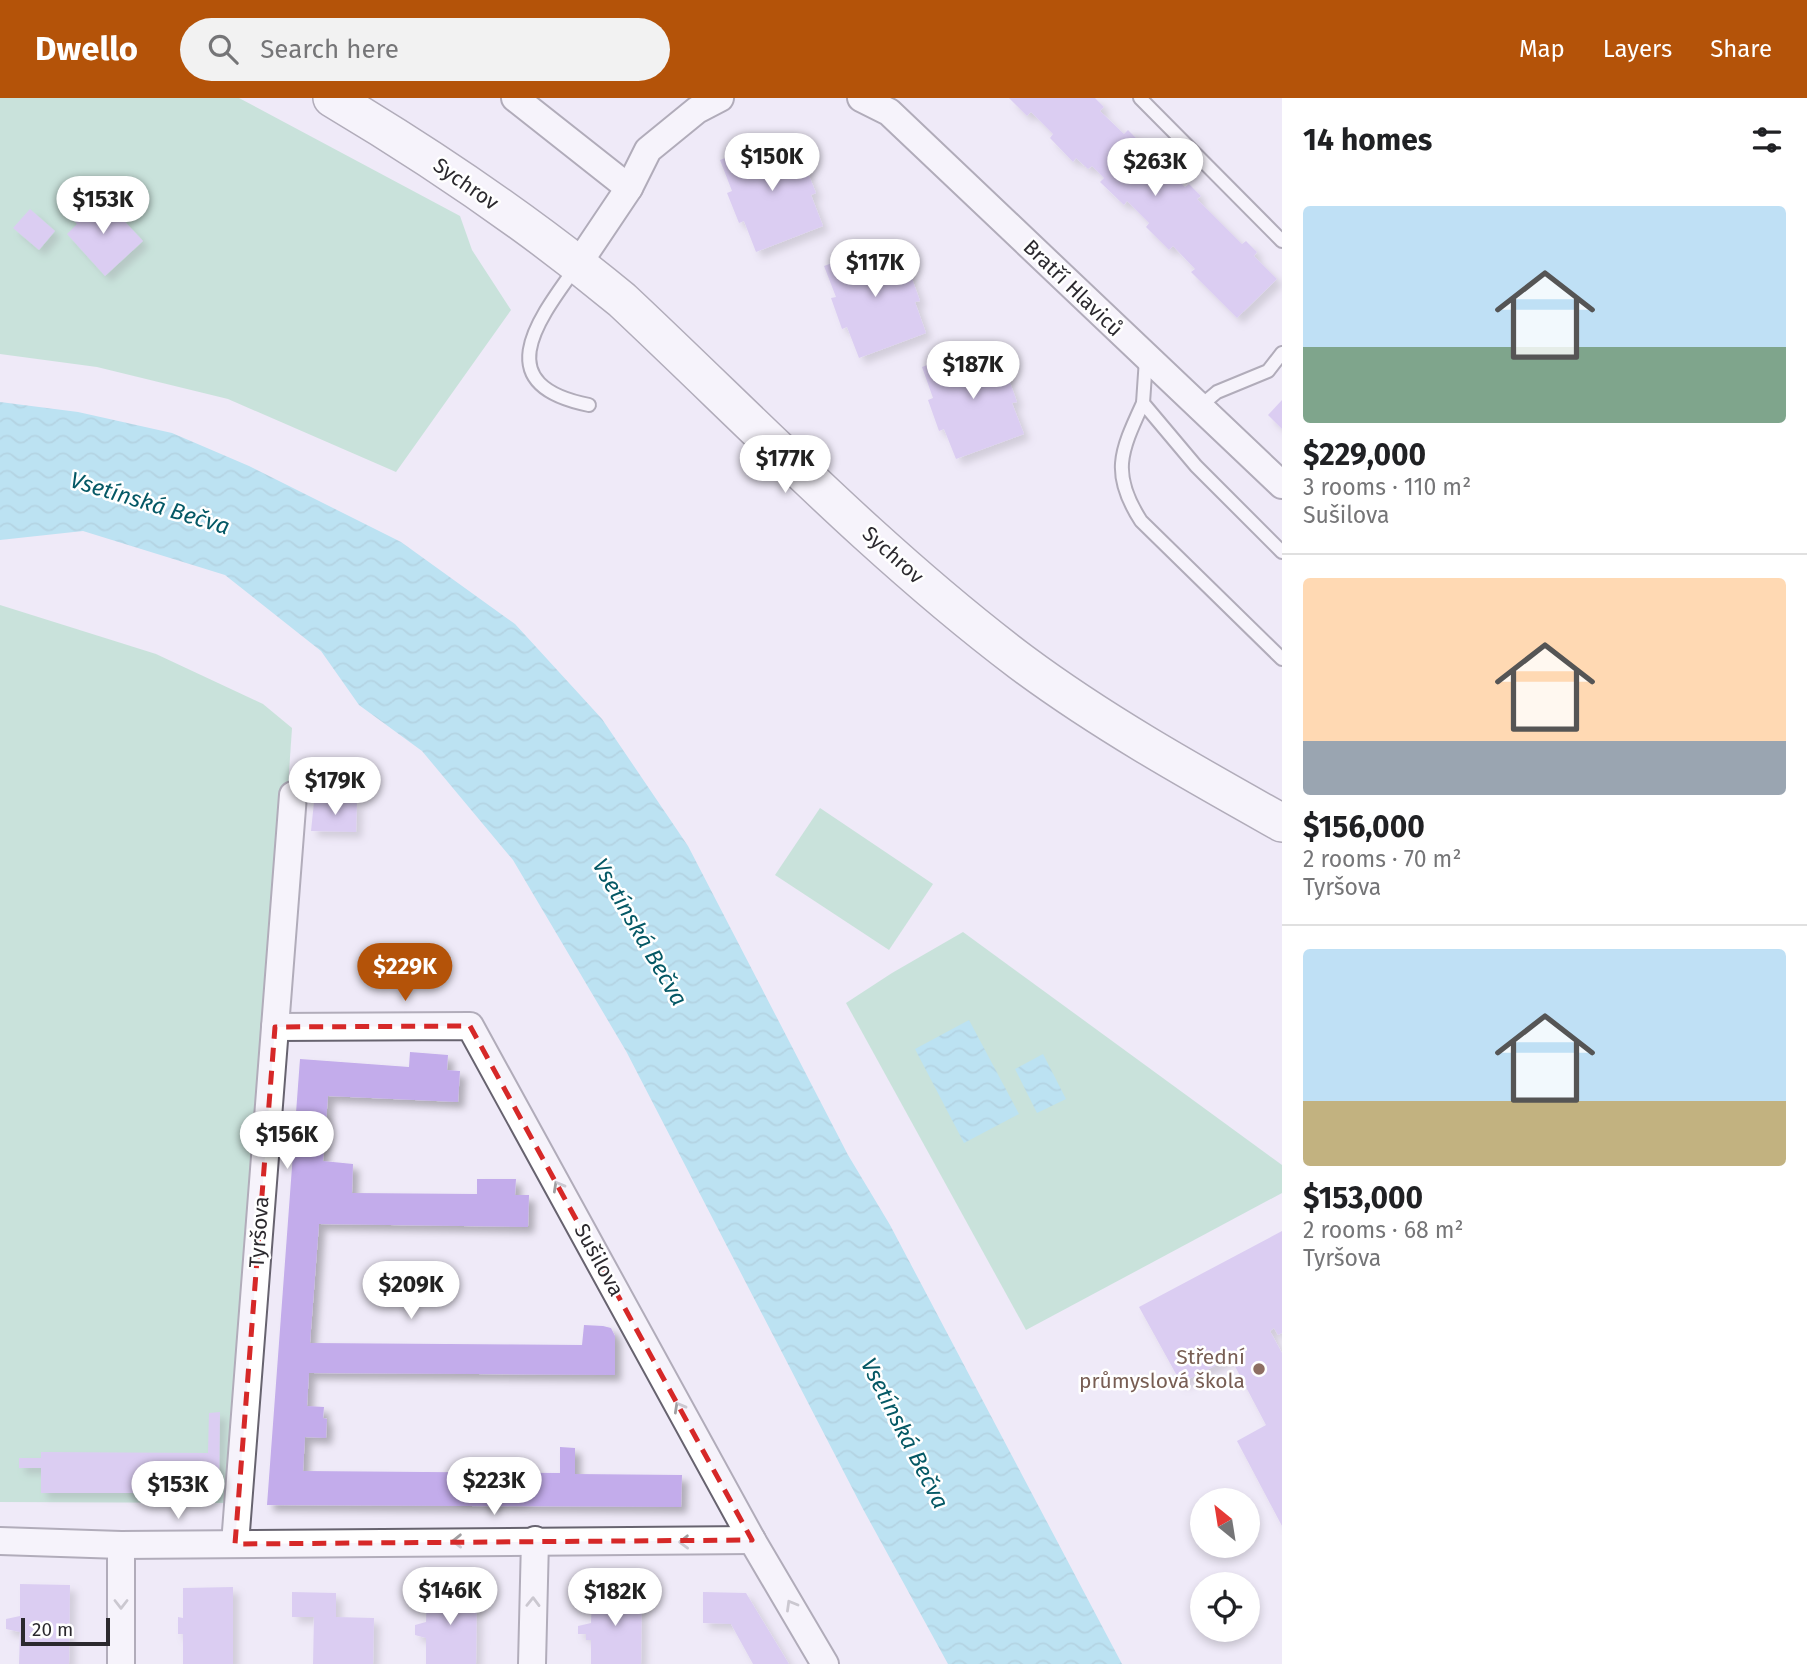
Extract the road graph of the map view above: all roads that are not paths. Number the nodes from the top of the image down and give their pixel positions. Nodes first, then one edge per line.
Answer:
1 (332, 98) edge
2 (515, 98) edge
3 (720, 98) edge
4 (861, 98) edge
5 (1140, 98) edge
6 (629, 188) junction
7 (1282, 240) edge
8 (578, 264) junction
9 (1282, 353) edge
10 (1146, 358) junction
11 (1143, 403) junction
12 (589, 405) dead end
13 (1198, 408) junction
14 (1282, 485) edge
15 (1282, 552) edge
16 (1282, 659) edge
17 (293, 795) dead end
18 (1282, 823) edge
19 (275, 1027) junction
20 (535, 1540) junction
21 (0, 1541) edge
22 (752, 1541) junction
23 (235, 1544) junction
24 (121, 1545) junction
25 (121, 1664) edge
26 (532, 1664) edge
27 (825, 1664) edge

1 - 8 street, Sychrov
2 - 6 street
3 - 6 street
4 - 10 street, Bratří Hlaviců
5 - 7 lane
6 - 8 street
8 - 12 lane
8 - 18 street, Sychrov
9 - 13 lane
10 - 11 lane
10 - 13 street, Bratří Hlaviců
11 - 15 lane
11 - 16 lane
13 - 14 street, Bratří Hlaviců
17 - 19 street, Tyršova
22 -> 19 street, Sušilova
19 - 23 street, Tyršova
22 -> 20 street
20 -> 23 street
26 -> 20 street
21 - 24 street
27 -> 22 street, Sušilova
23 - 24 street
24 -> 25 street

